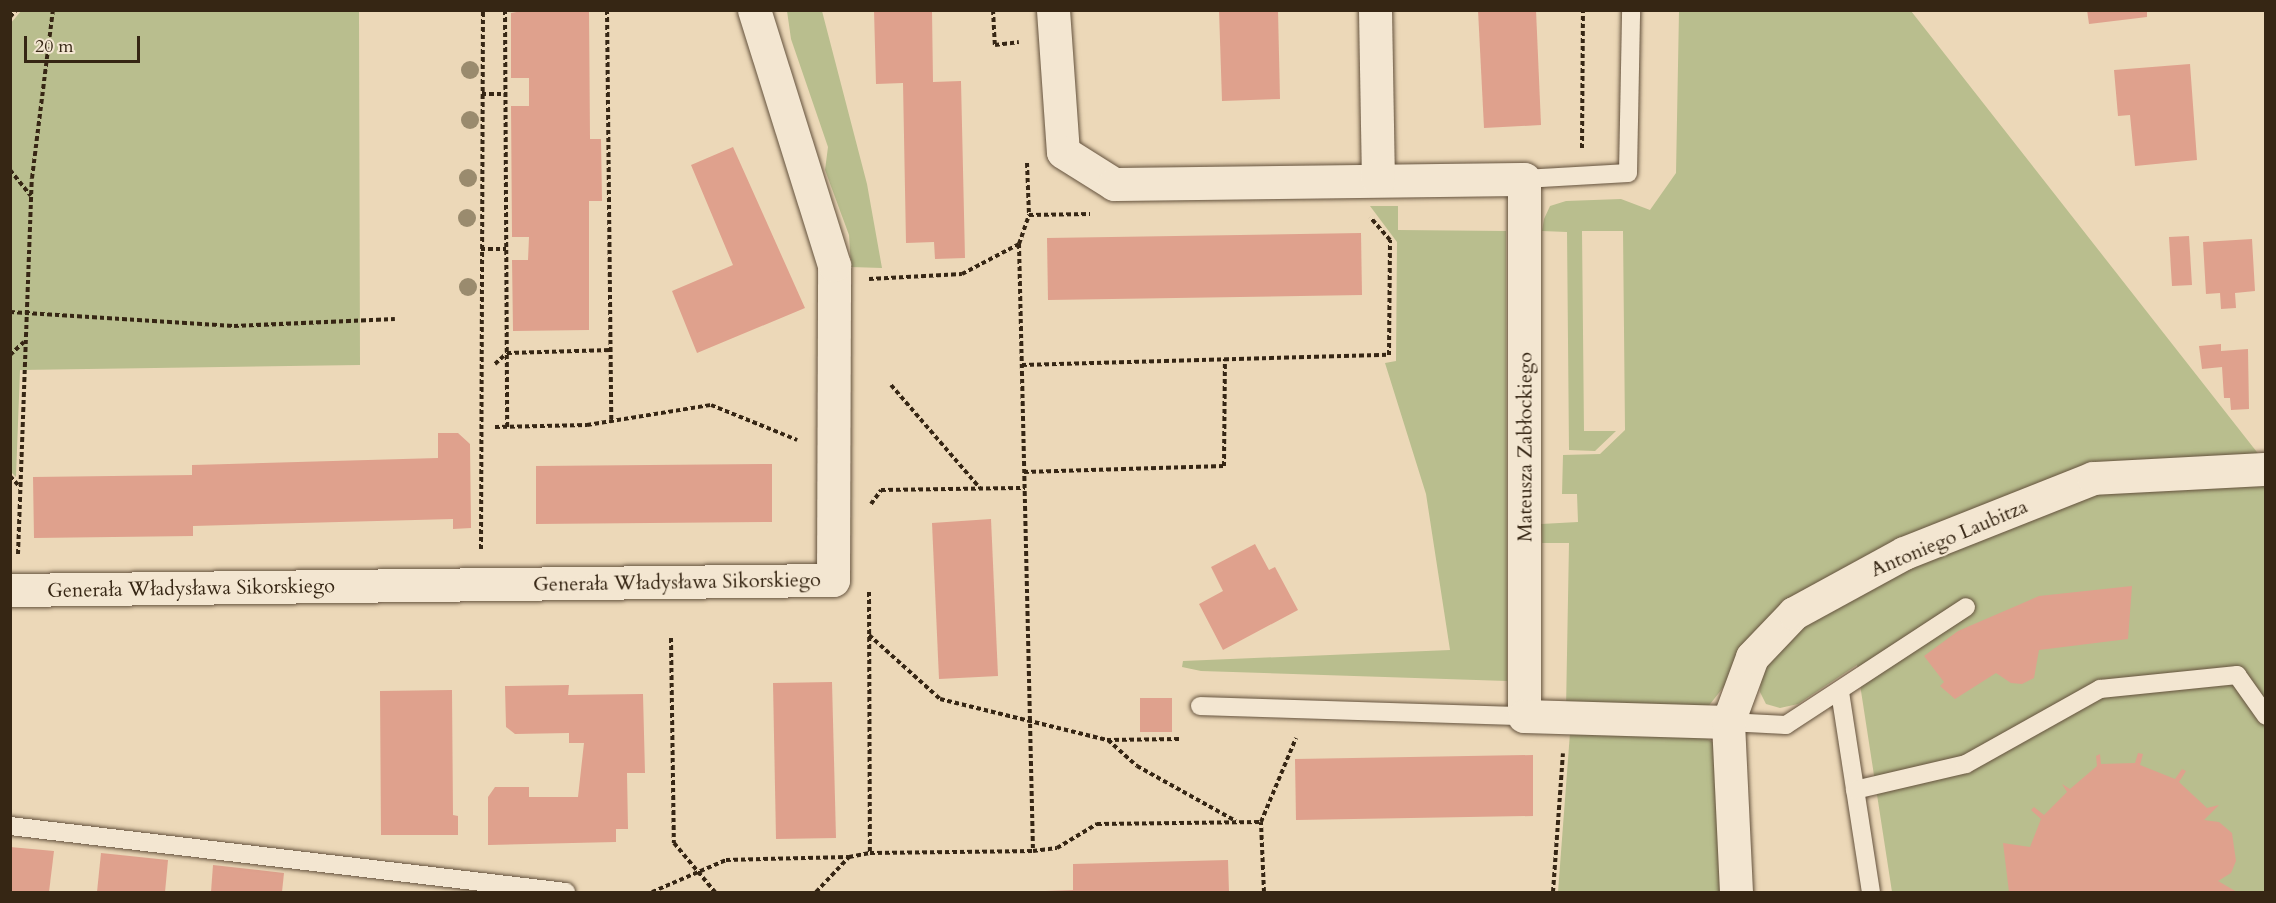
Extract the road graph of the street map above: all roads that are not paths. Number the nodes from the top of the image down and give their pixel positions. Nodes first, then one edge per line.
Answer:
1 (754, 10) edge
2 (1053, 10) edge
3 (1375, 10) edge
4 (1631, 10) edge
5 (1524, 178) junction
6 (1378, 180) junction
7 (2265, 469) edge
8 (10, 590) edge
9 (1966, 607) dead end
10 (1840, 692) junction
11 (1200, 706) dead end
12 (1524, 716) junction
13 (2265, 716) edge
14 (1728, 722) junction
15 (1855, 790) junction
16 (10, 826) edge
17 (566, 892) edge
18 (1736, 892) edge
19 (1871, 892) edge

1 - 8 street, Generała Władysława Sikorskiego
2 - 6 street
3 - 6 street
4 - 5 lane
5 - 6 street
5 - 12 street, Mateusza Zabłockiego
7 - 14 street, Antoniego Laubitza
9 - 10 lane
10 - 14 lane
10 - 15 lane
11 - 12 lane
12 - 14 street
13 - 15 lane
14 - 18 street, Antoniego Laubitza
15 - 19 lane
16 - 17 lane

